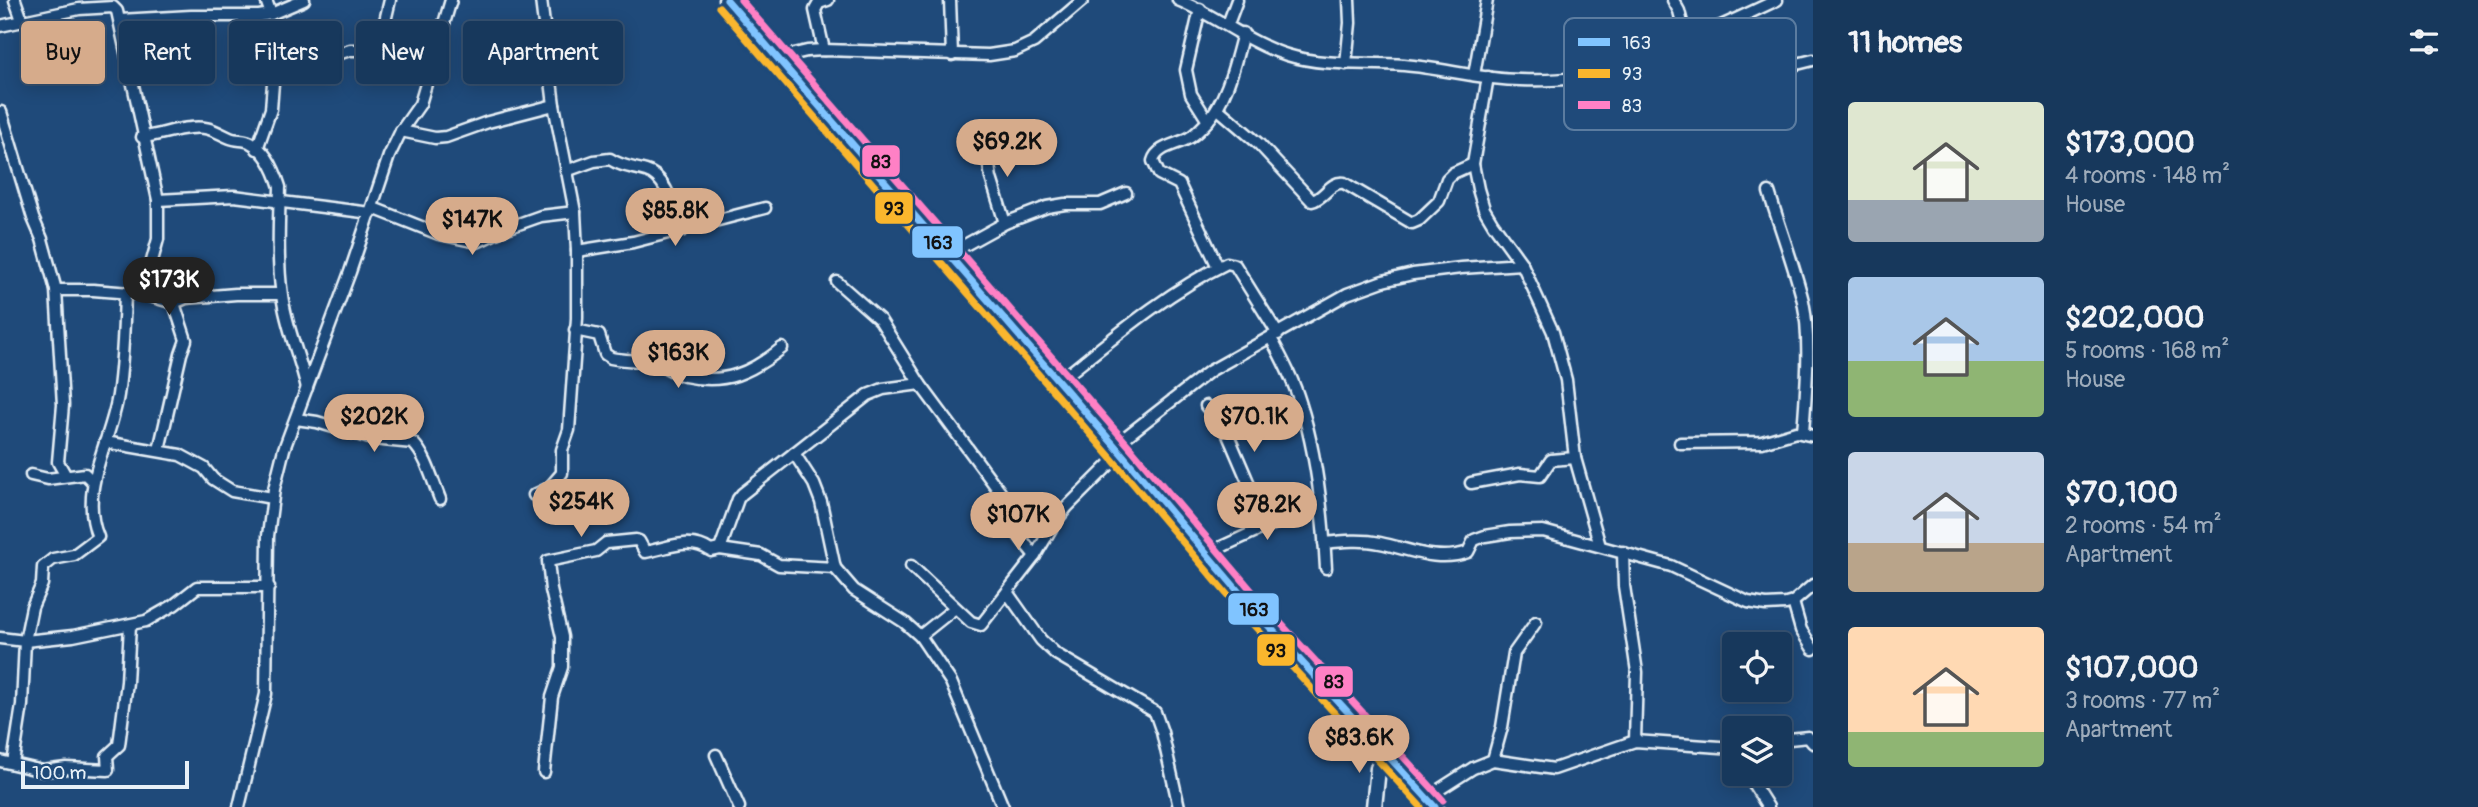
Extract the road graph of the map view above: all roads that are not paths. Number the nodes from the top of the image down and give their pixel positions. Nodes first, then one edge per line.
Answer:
1 (15, 0) edge
2 (266, 0) edge
3 (304, 0) edge
4 (390, 0) edge
5 (451, 0) edge
6 (541, 0) edge
7 (727, 0) edge
8 (828, 0) edge
9 (950, 0) edge
10 (1083, 0) edge
11 (1178, 0) edge
12 (1237, 0) edge
13 (1349, 0) edge
14 (1487, 0) edge
15 (1673, 0) edge
16 (1777, 0) edge
17 (1072, 5) edge
18 (1200, 9) junction
19 (271, 14) junction
20 (1681, 18) edge
21 (1737, 18) edge
22 (22, 20) junction
23 (120, 20) junction
24 (1227, 24) junction
25 (0, 26) edge
26 (1243, 33) junction
27 (824, 50) junction
28 (951, 55) junction
29 (777, 58) junction
30 (1346, 64) junction
31 (1474, 75) junction
32 (1488, 77) junction
33 (1564, 78) edge
34 (554, 105) junction
35 (1217, 108) junction
36 (0, 111) edge
37 (1208, 121) junction
38 (401, 131) junction
39 (142, 137) junction
40 (985, 140) dead end
41 (257, 149) junction
42 (1473, 164) junction
43 (566, 171) junction
44 (1769, 192) dead end
45 (1126, 193) dead end
46 (158, 200) junction
47 (279, 202) junction
48 (765, 208) dead end
49 (372, 210) junction
50 (575, 212) junction
51 (1005, 223) junction
52 (681, 231) junction
53 (578, 251) junction
54 (947, 255) junction
55 (1522, 264) junction
56 (1218, 268) junction
57 (837, 282) dead end
58 (55, 290) junction
59 (125, 293) junction
60 (281, 294) junction
61 (143, 295) junction
62 (174, 303) junction
63 (575, 330) junction
64 (1274, 336) junction
65 (782, 348) dead end
66 (1058, 383) junction
67 (920, 384) junction
68 (307, 389) junction
69 (1206, 406) dead end
70 (296, 419) junction
71 (1808, 434) edge
72 (105, 442) junction
73 (1680, 443) dead end
74 (1117, 449) junction
75 (159, 450) junction
76 (794, 453) junction
77 (1575, 458) junction
78 (31, 475) dead end
79 (66, 476) junction
80 (93, 482) junction
81 (1471, 483) dead end
82 (534, 495) dead end
83 (272, 498) junction
84 (440, 499) dead end
85 (1320, 509) junction
86 (1267, 526) junction
87 (1324, 543) junction
88 (1600, 546) junction
89 (720, 549) junction
90 (1623, 552) junction
91 (1206, 554) junction
92 (1035, 556) junction
93 (911, 566) dead end
94 (835, 568) junction
95 (1326, 568) dead end
96 (1813, 585) edge
97 (269, 587) junction
98 (1007, 592) junction
99 (1793, 602) junction
100 (955, 608) junction
101 (1536, 622) dead end
102 (130, 625) junction
103 (920, 636) junction
104 (0, 638) edge
105 (25, 641) junction
106 (1813, 649) edge
107 (1792, 739) edge
108 (1635, 741) junction
109 (1813, 743) edge
110 (1722, 750) edge
111 (1385, 752) junction
112 (716, 755) dead end
113 (1493, 760) junction
114 (0, 761) edge
115 (13, 763) junction
116 (544, 772) dead end
117 (1754, 786) edge
118 (1430, 803) edge
119 (239, 807) edge
120 (739, 807) edge
121 (1003, 807) edge
122 (1179, 807) edge
123 (1374, 807) edge
124 (1768, 807) edge

1 - 22 street
2 - 19 street
3 - 19 street
4 - 41 street
5 - 38 street
6 - 34 street
7 - 29 main road
8 - 27 street
9 - 28 street
10 - 17 street
11 - 18 street
12 - 24 street
13 - 30 street
14 - 31 street
15 - 20 street
16 - 21 street
17 - 28 street
18 - 24 street
18 - 37 street
19 - 23 street
22 - 23 street
22 - 25 street
23 - 39 street
24 - 26 street
26 - 30 street
26 - 35 street
27 - 28 street
27 - 29 street
29 - 54 main road
30 - 31 street
31 - 32 street
32 - 33 street
32 - 42 street
34 - 38 street
34 - 43 street
35 - 37 street
35 - 42 street
36 - 58 street
37 - 56 street
38 - 49 street
39 - 41 street
39 - 46 street
40 - 51 street
41 - 47 street
42 - 55 street
43 - 50 street
43 - 52 street
44 - 71 street
45 - 51 street
46 - 47 street
46 - 61 street
47 - 49 street
47 - 60 street
48 - 52 street
49 - 50 street
49 - 68 street
50 - 53 street
51 - 54 street
52 - 53 street
53 - 63 street
54 - 66 main road
55 - 64 street
55 - 77 street
56 - 64 street
56 - 66 street
57 - 67 street
58 - 59 street
58 - 79 street
59 - 61 street
59 - 72 street
60 - 62 street
60 - 68 street
61 - 62 street
62 - 75 street
63 - 65 street
63 - 82 street
64 - 74 street
64 - 85 street
66 - 74 main road
67 - 76 street
67 - 92 street
68 - 70 street
69 - 86 street
70 - 83 street
70 - 84 street
71 - 73 street
72 - 75 street
72 - 80 street
74 - 91 main road
74 - 92 street
75 - 83 street
76 - 89 street
76 - 94 street
77 - 81 street
77 - 88 street
78 - 79 street
79 - 80 street
80 - 105 street
83 - 97 street
85 - 86 street
85 - 87 street
86 - 91 street
87 - 88 street
87 - 95 street
88 - 90 street
89 - 94 street
89 - 116 street
90 - 99 street
90 - 108 street
91 - 111 main road
92 - 98 street
93 - 100 street
94 - 103 street
96 - 99 street
97 - 102 street
97 - 119 street
98 - 100 street
98 - 122 street
99 - 106 street
100 - 103 street
101 - 113 street
102 - 105 street
102 - 115 street
103 - 121 street
104 - 105 street
105 - 115 street
107 - 109 street
108 - 110 street
108 - 113 street
111 - 118 main road
111 - 123 main road
112 - 120 street
113 - 118 street
114 - 115 street
117 - 124 street

